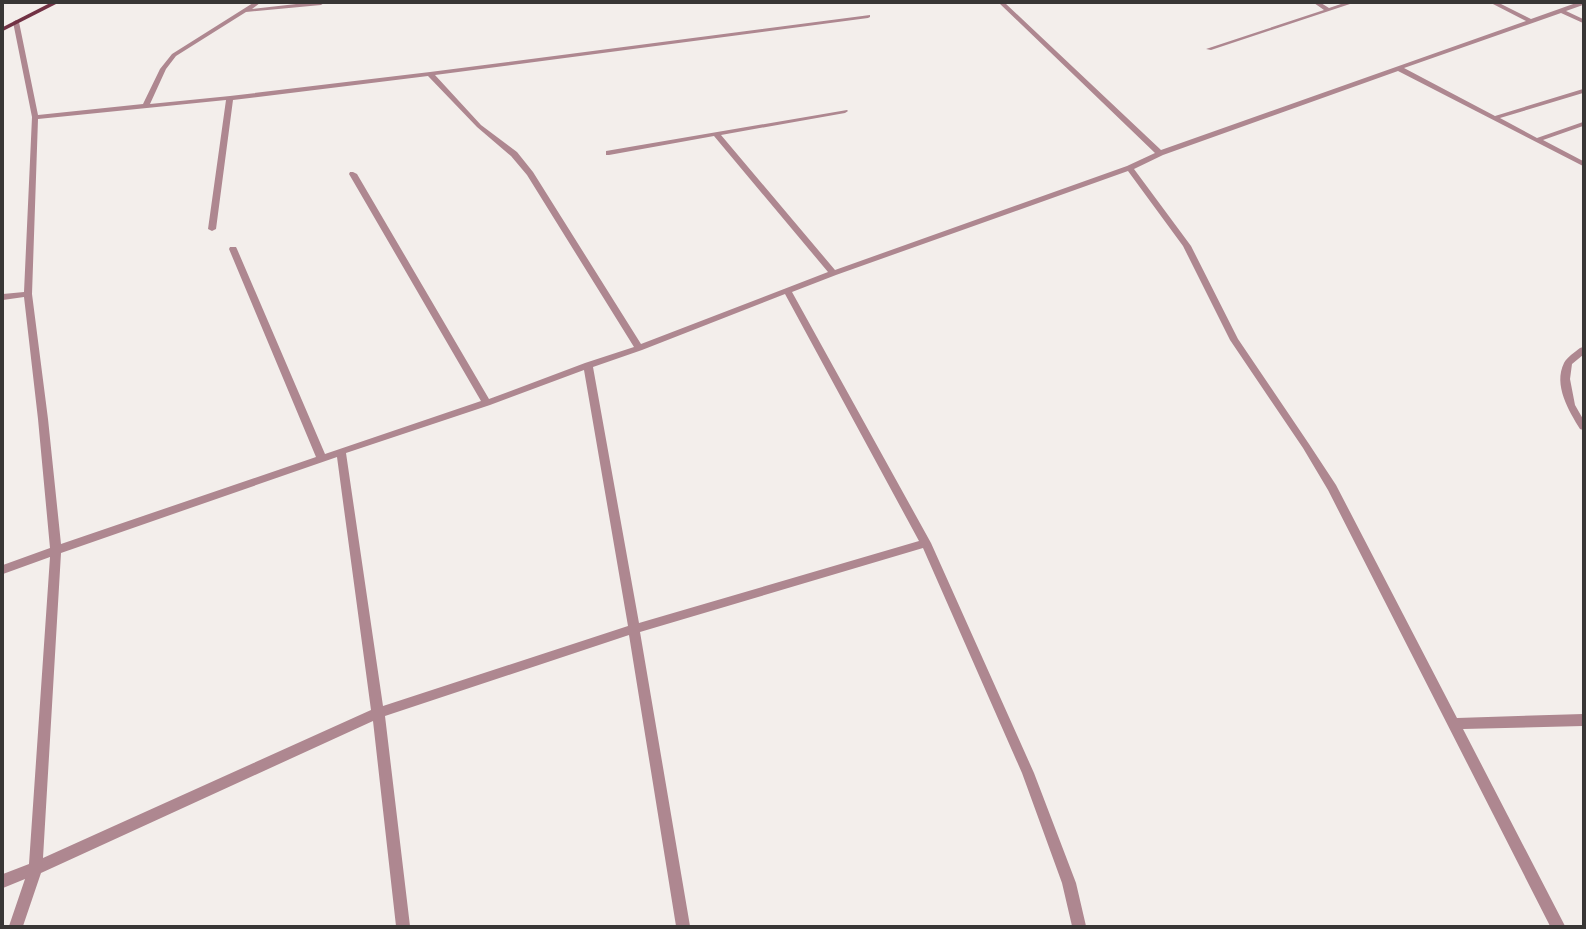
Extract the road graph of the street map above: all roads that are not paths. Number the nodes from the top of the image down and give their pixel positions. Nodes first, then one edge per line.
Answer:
1 (55, 3) edge
2 (257, 3) edge
3 (321, 3) edge
4 (1002, 3) edge
5 (1317, 3) edge
6 (1350, 3) edge
7 (1494, 3) edge
8 (1582, 3) edge
9 (1329, 10) junction
10 (1562, 11) junction
11 (243, 12) junction
12 (868, 16) dead end
13 (1583, 21) edge
14 (16, 22) junction
15 (1532, 22) junction
16 (3, 29) edge
17 (1209, 49) dead end
18 (1398, 68) junction
19 (430, 74) junction
20 (1583, 92) edge
21 (230, 98) junction
22 (146, 106) junction
23 (845, 111) dead end
24 (35, 117) junction
25 (1494, 118) junction
26 (1583, 124) edge
27 (716, 134) junction
28 (1536, 140) junction
29 (609, 153) dead end
30 (1160, 153) junction
31 (1583, 164) edge
32 (1130, 168) junction
33 (353, 174) dead end
34 (212, 229) dead end
35 (233, 249) dead end
36 (833, 272) junction
37 (787, 290) junction
38 (28, 294) junction
39 (3, 297) edge
40 (639, 348) junction
41 (1583, 350) edge
42 (588, 365) junction
43 (487, 402) junction
44 (1583, 427) edge
45 (341, 451) junction
46 (322, 459) junction
47 (926, 543) junction
48 (56, 550) junction
49 (3, 570) edge
50 (634, 629) junction
51 (378, 714) junction
52 (1583, 720) edge
53 (1454, 724) junction
54 (36, 868) junction
55 (3, 881) edge
56 (16, 926) edge
57 (403, 926) edge
58 (683, 926) edge
59 (1079, 926) edge
60 (1558, 926) edge

1 - 14 main road
2 - 11 street
3 - 11 street
4 - 30 street
5 - 9 street
6 - 9 street
7 - 15 street
8 - 10 street
9 - 17 street
10 - 13 street
10 - 15 street
11 - 22 street
12 - 19 street
14 - 16 main road
14 - 24 street
15 - 18 street
18 - 25 street
18 - 30 street
19 - 21 street
19 - 40 street
20 - 25 street
21 - 22 street
21 - 34 street
22 - 24 street
23 - 27 street
24 - 38 street
25 - 28 street
26 - 28 street
27 - 29 street
27 - 36 street
28 - 31 street
30 - 32 street
32 - 36 street
32 - 53 street
33 - 43 street
35 - 46 street
36 - 37 street
37 - 40 street
37 - 47 street
38 - 39 street
38 - 48 street
40 - 42 street
41 - 44 street
42 - 43 street
42 - 50 street
43 - 45 street
45 - 46 street
45 - 51 street
46 - 48 street
47 - 50 street
47 - 59 street
48 - 49 street
48 - 54 street
50 - 51 street
50 - 58 street
51 - 54 street
51 - 57 street
52 - 53 street
53 - 60 street
54 - 55 street
54 - 56 street

